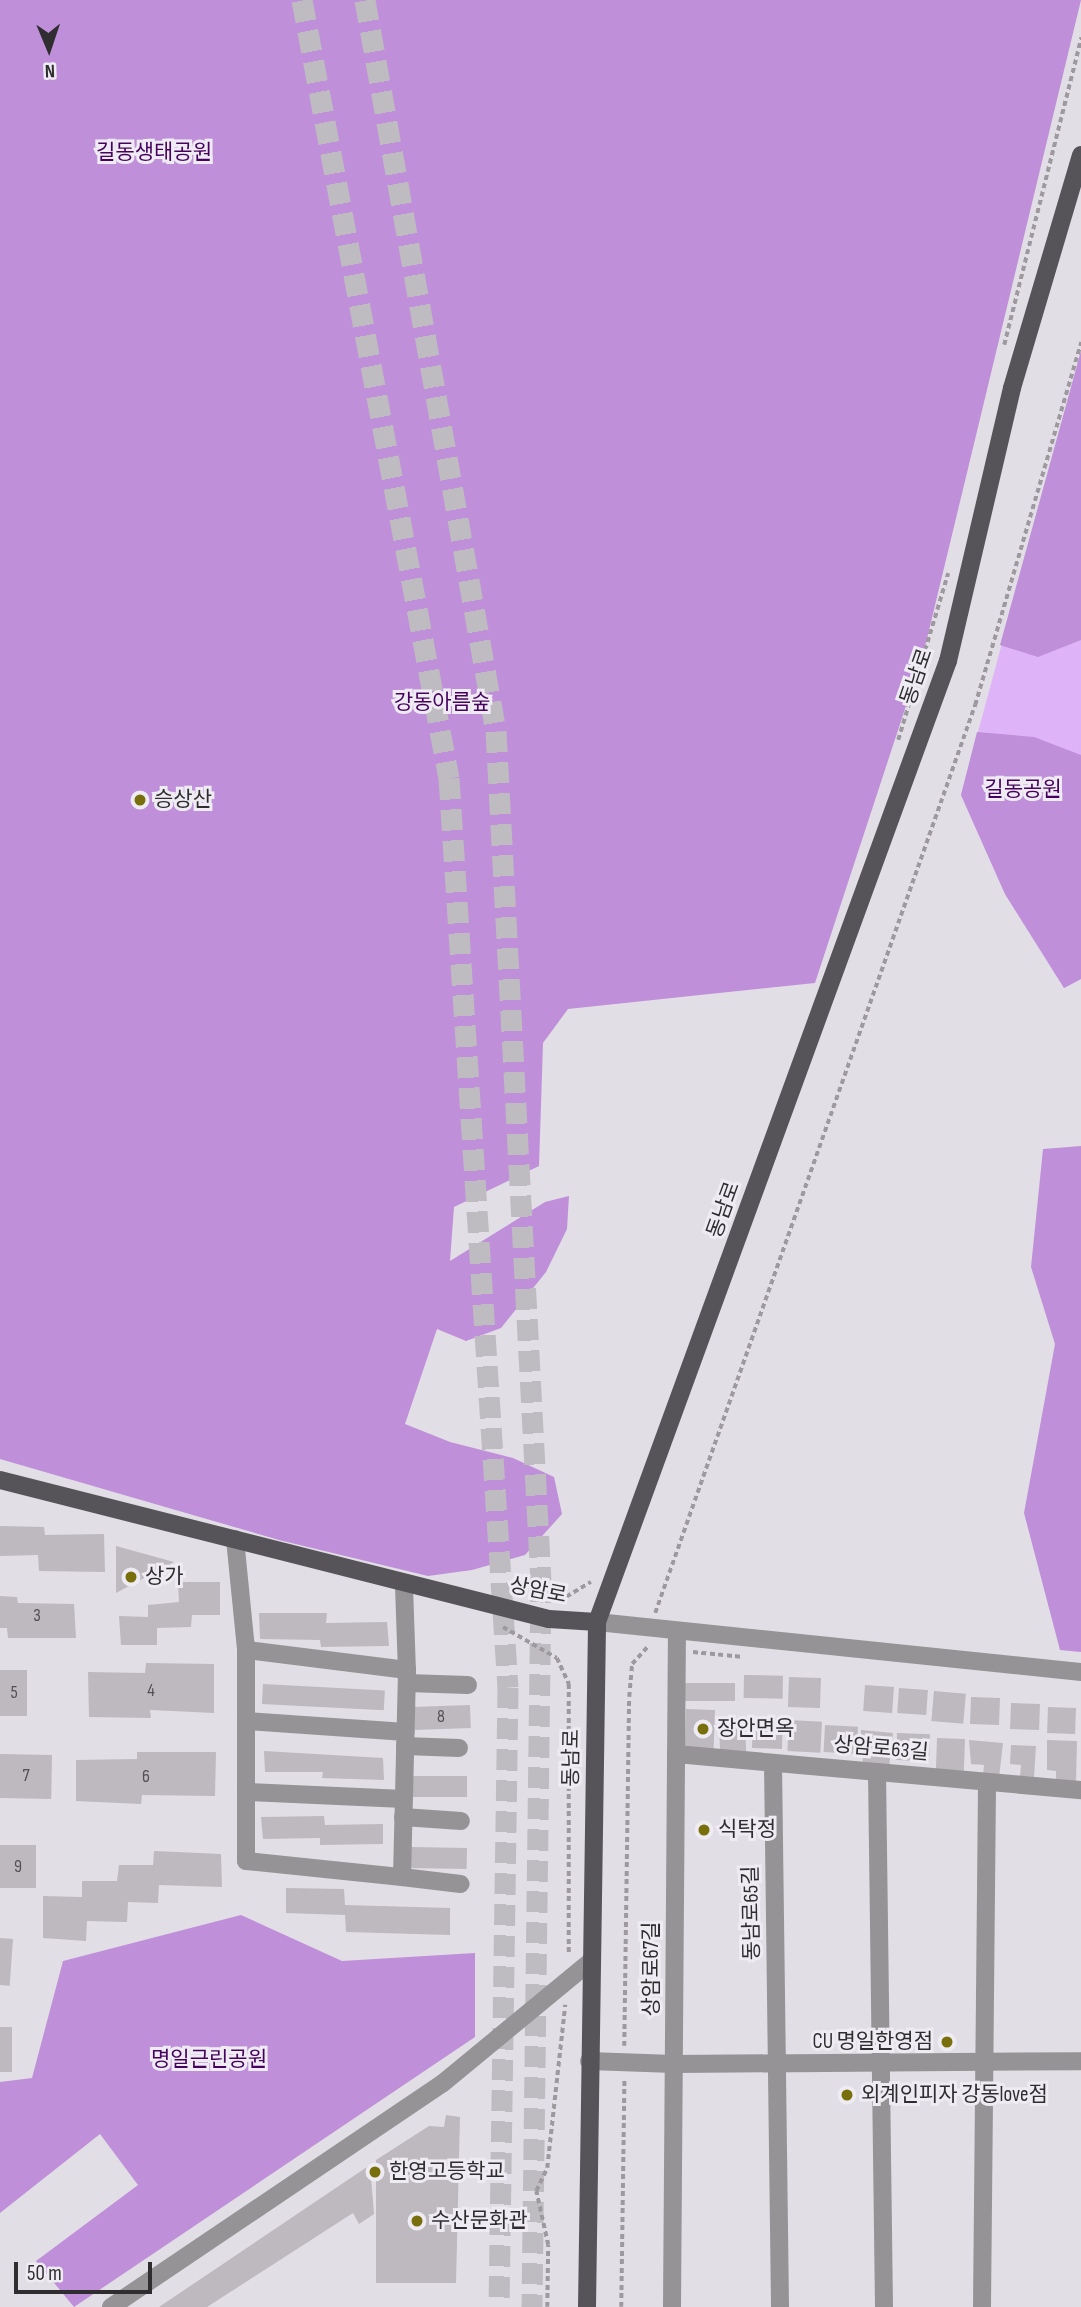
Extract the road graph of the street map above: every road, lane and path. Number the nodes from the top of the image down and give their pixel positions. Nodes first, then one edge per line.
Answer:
1 (1081, 38) edge
2 (1081, 155) edge
3 (1081, 342) edge
4 (1003, 351) dead end
5 (951, 564) dead end
6 (895, 751) dead end
7 (0, 1480) edge
8 (235, 1539) junction
9 (595, 1574) dead end
10 (404, 1587) dead end
11 (551, 1600) dead end
12 (597, 1622) junction
13 (652, 1629) junction
14 (677, 1632) junction
15 (246, 1650) junction
16 (562, 1669) dead end
17 (1081, 1672) edge
18 (407, 1676) junction
19 (569, 1684) dead end
20 (468, 1685) dead end
21 (247, 1721) junction
22 (406, 1739) junction
23 (459, 1748) dead end
24 (676, 1754) junction
25 (773, 1763) junction
26 (877, 1772) junction
27 (987, 1782) junction
28 (1081, 1790) edge
29 (246, 1791) junction
30 (404, 1808) junction
31 (461, 1821) dead end
32 (402, 1877) junction
33 (461, 1884) dead end
34 (591, 1961) junction
35 (589, 2060) junction
36 (1081, 2061) edge
37 (624, 2062) junction
38 (982, 2062) junction
39 (879, 2063) junction
40 (674, 2064) junction
41 (776, 2064) junction
42 (111, 2307) edge
43 (587, 2307) edge
44 (621, 2307) edge
45 (672, 2307) edge
46 (780, 2307) edge
47 (884, 2307) edge
48 (982, 2307) edge

1 - 4 path
2 - 12 main road, 동남로
3 - 13 path
5 - 6 path
7 - 8 main road, 상암로
8 - 12 main road, 상암로
8 - 15 street
9 - 11 path
10 - 18 street
12 - 13 street, 상암로
12 - 34 main road, 동남로
13 - 14 street, 상암로
13 - 37 path
14 - 17 street, 상암로
14 - 24 street, 상암로67길
15 - 18 street
15 - 21 street
16 - 19 path
18 - 20 street
18 - 22 street
21 - 22 street
21 - 29 street
22 - 23 street
22 - 30 street
24 - 25 street, 상암로63길
24 - 40 street, 상암로67길
25 - 26 street, 상암로63길
25 - 41 street, 동남로65길
26 - 27 street, 상암로63길
26 - 39 street
27 - 28 street, 상암로63길
27 - 38 street
29 - 30 street
29 - 32 street
30 - 31 street
30 - 32 street
32 - 33 street
34 - 35 main road, 동남로
34 - 42 street
35 - 37 street
35 - 43 main road, 동남로
36 - 38 street
37 - 40 street
37 - 44 path
38 - 39 street
38 - 48 street
39 - 41 street
39 - 47 street
40 - 41 street
40 - 45 street, 상암로67길
41 - 46 street, 동남로65길

